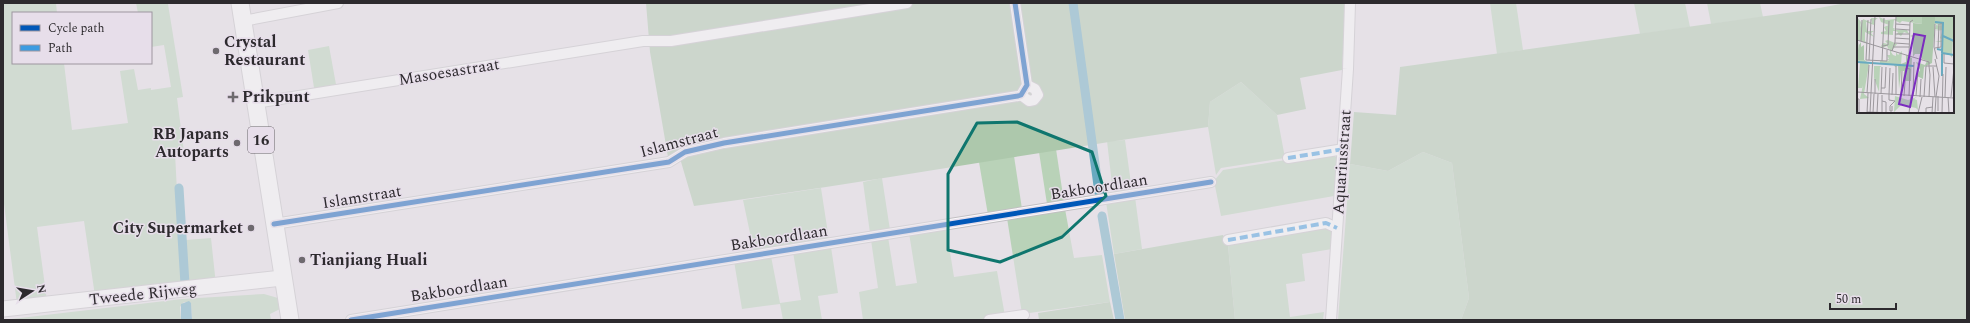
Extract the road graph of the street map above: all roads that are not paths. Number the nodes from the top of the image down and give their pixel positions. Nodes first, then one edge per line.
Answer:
1 (240, 3) edge
2 (338, 3) edge
3 (906, 3) edge
4 (1015, 3) edge
5 (1350, 3) edge
6 (243, 21) junction
7 (255, 103) junction
8 (1344, 149) junction
9 (1288, 158) dead end
10 (1211, 182) dead end
11 (274, 224) junction
12 (1337, 228) junction
13 (1228, 240) dead end
14 (282, 278) junction
15 (3, 309) edge
16 (1024, 315) dead end
17 (290, 320) edge
18 (350, 320) edge
19 (989, 320) edge
20 (1331, 320) edge

1 - 6 main road, 16
2 - 6 street
3 - 7 street, Masoesastraat
4 - 11 street, Islamstraat
5 - 8 street, Aquariusstraat
6 - 7 main road, 16
7 - 11 main road, 16
8 - 9 street
8 - 12 street, Aquariusstraat
10 - 18 street, Bakboordlaan
11 - 14 main road, 16
12 - 13 street
12 - 20 street, Aquariusstraat
14 - 15 street, Tweede Rijweg
14 - 17 main road, 16
16 - 19 street

